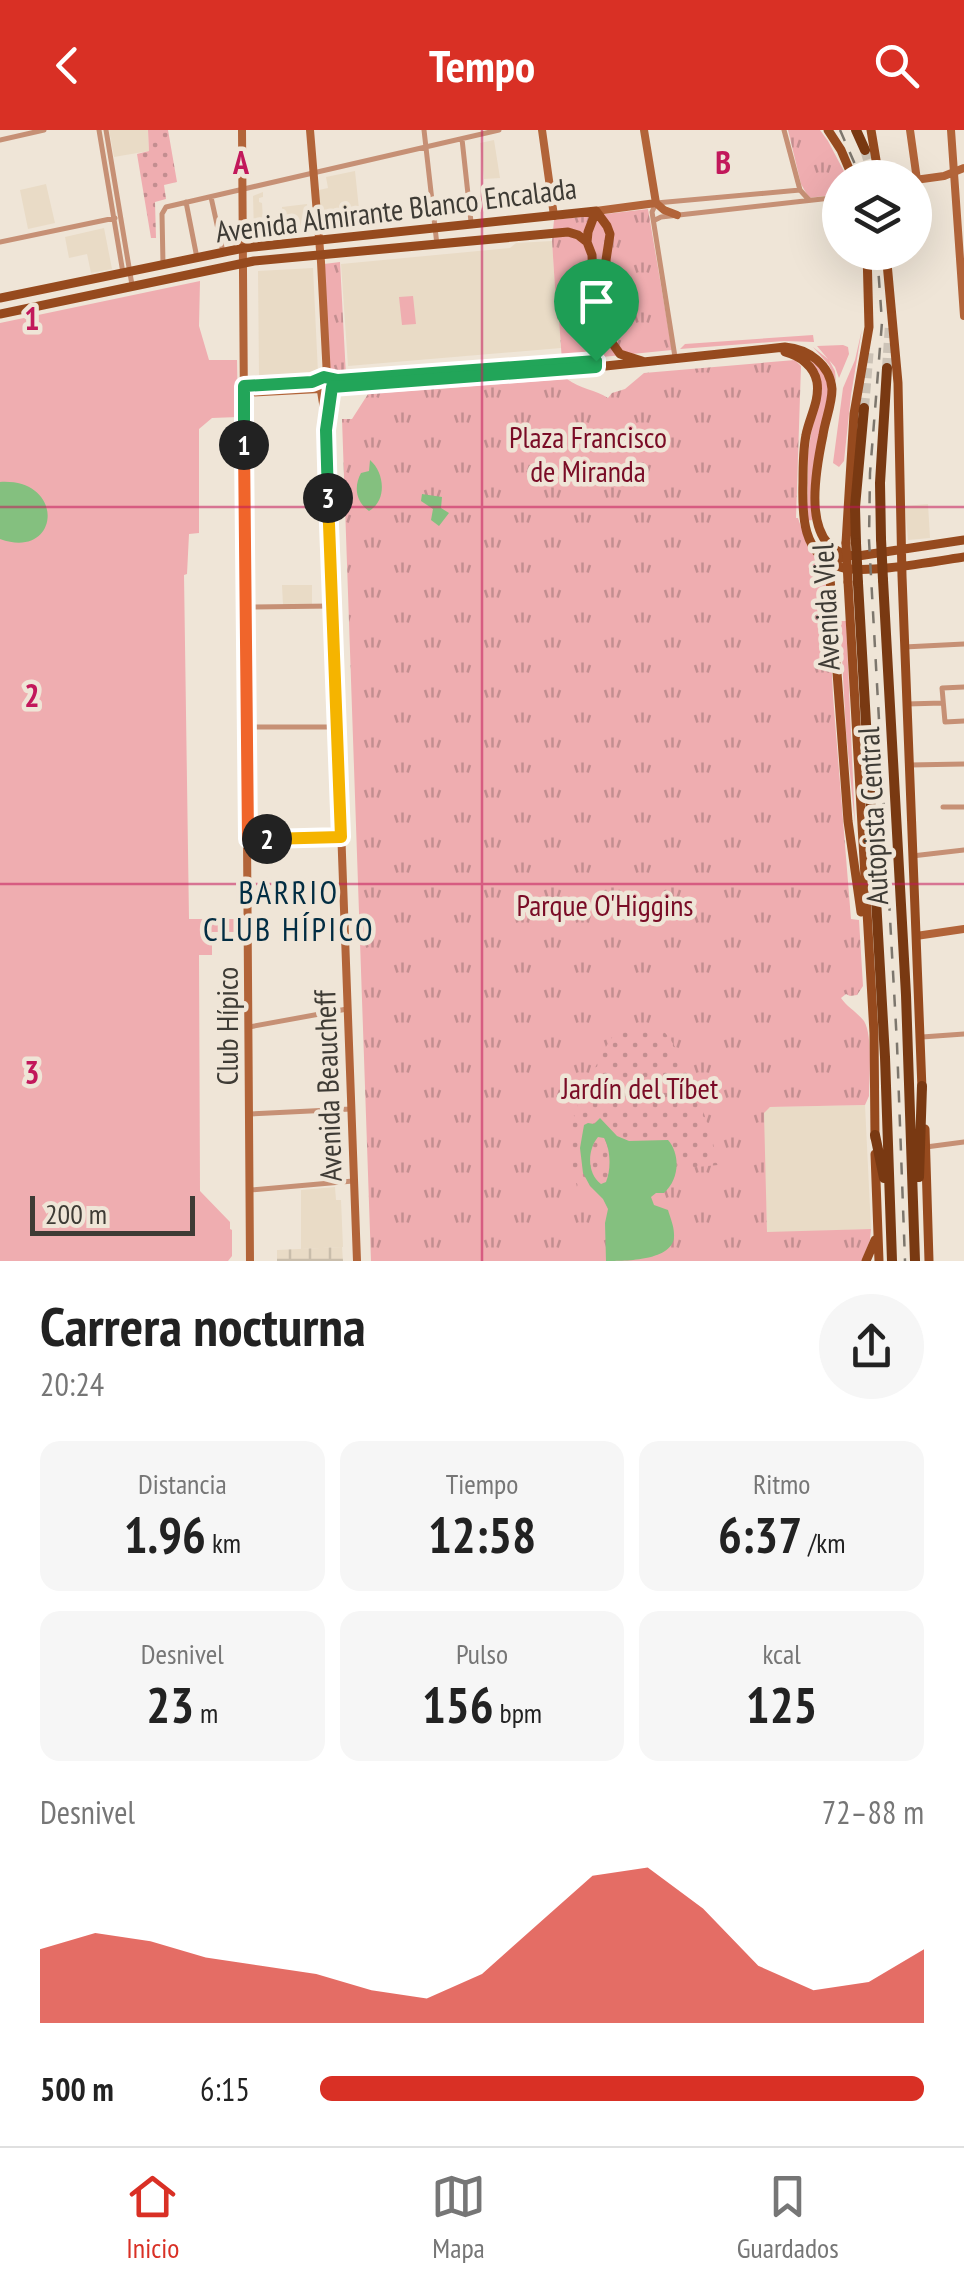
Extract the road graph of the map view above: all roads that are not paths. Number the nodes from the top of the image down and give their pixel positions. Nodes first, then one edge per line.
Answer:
1 (44, 130) edge
2 (103, 130) edge
3 (242, 130) edge
4 (310, 130) edge
5 (424, 130) edge
6 (499, 130) edge
7 (542, 130) edge
8 (644, 130) edge
9 (784, 130) edge
10 (828, 130) edge
11 (856, 130) edge
12 (870, 130) edge
13 (910, 130) edge
14 (950, 130) edge
15 (462, 139) junction
16 (0, 140) edge
17 (426, 147) junction
18 (865, 150) tunnel mouth
19 (845, 160) edge
20 (876, 160) tunnel mouth
21 (914, 160) edge
22 (964, 168) edge
23 (953, 171) junction
24 (313, 174) junction
25 (932, 178) edge
26 (243, 190) junction
27 (800, 190) junction
28 (758, 194) junction
29 (211, 197) junction
30 (822, 199) edge
31 (808, 200) junction
32 (186, 202) junction
33 (656, 202) junction
34 (760, 206) junction
35 (596, 211) junction
36 (678, 215) junction
37 (554, 216) junction
38 (117, 217) junction
39 (654, 221) junction
40 (472, 225) junction
41 (435, 229) junction
42 (532, 236) junction
43 (319, 241) junction
44 (0, 242) edge
45 (587, 242) junction
46 (437, 245) junction
47 (244, 248) junction
48 (223, 252) junction
49 (321, 256) junction
50 (197, 258) junction
51 (244, 262) junction
52 (164, 264) junction
53 (867, 270) edge
54 (888, 270) edge
55 (126, 272) junction
56 (132, 286) junction
57 (0, 298) edge
58 (0, 314) edge
59 (964, 316) edge
60 (772, 350) junction
61 (676, 358) junction
62 (644, 361) junction
63 (596, 364) junction
64 (887, 368) tunnel mouth
65 (326, 385) junction
66 (244, 390) junction
67 (864, 408) tunnel mouth
68 (964, 540) edge
69 (851, 543) junction
70 (901, 549) junction
71 (846, 556) junction
72 (964, 558) edge
73 (832, 564) junction
74 (902, 566) junction
75 (853, 582) junction
76 (332, 606) junction
77 (245, 607) junction
78 (964, 644) edge
79 (904, 647) junction
80 (964, 686) edge
81 (944, 702) junction
82 (906, 704) junction
83 (964, 721) edge
84 (246, 727) junction
85 (337, 727) junction
86 (964, 764) edge
87 (909, 765) junction
88 (964, 806) edge
89 (944, 807) dead end
90 (341, 837) junction
91 (248, 839) junction
92 (964, 850) edge
93 (912, 856) junction
94 (964, 929) edge
95 (916, 936) junction
96 (868, 944) junction
97 (347, 1010) junction
98 (248, 1027) junction
99 (964, 1034) edge
100 (920, 1037) junction
101 (922, 1086) junction
102 (351, 1109) junction
103 (249, 1114) junction
104 (875, 1135) junction
105 (964, 1142) edge
106 (926, 1147) junction
107 (353, 1182) junction
108 (250, 1190) junction
109 (890, 1210) junction
110 (914, 1218) junction
111 (878, 1233) junction
112 (250, 1261) edge
113 (357, 1261) edge
114 (866, 1261) edge
115 (879, 1261) edge
116 (892, 1261) edge
117 (915, 1261) edge
118 (930, 1261) edge

1 - 16 street
2 - 38 street
3 - 26 main road, Club Hípico
4 - 24 main road, Avenida Beaucheff
5 - 17 street
6 - 15 street
7 - 37 main road
8 - 33 main road
9 - 27 street
10 - 19 main road
11 - 18 highway
12 - 20 main road
13 - 21 main road
14 - 23 main road
15 - 17 street
15 - 40 street
17 - 24 street
17 - 41 street
22 - 23 main road
23 - 25 main road
23 - 59 main road
24 - 26 street
24 - 43 main road, Avenida Beaucheff
26 - 29 street
26 - 47 main road, Club Hípico
27 - 28 street, Avenida Almirante Blanco Encalada
27 - 31 street
28 - 33 street, Avenida Almirante Blanco Encalada
28 - 34 street
29 - 32 street
29 - 48 street
30 - 31 street
31 - 34 street
32 - 50 street
32 - 52 street
33 - 35 main road, Avenida Almirante Blanco Encalada
33 - 36 main road
33 - 39 street
34 - 36 street
35 - 37 main road, Avenida Almirante Blanco Encalada
35 - 45 main road
35 - 62 main road
36 - 39 street
37 - 40 main road, Avenida Almirante Blanco Encalada
37 - 42 main road
38 - 44 street
38 - 55 street
39 - 61 street
40 - 41 main road, Avenida Almirante Blanco Encalada
41 - 43 main road, Avenida Almirante Blanco Encalada
41 - 46 street
42 - 45 main road, Avenida Almirante Blanco Encalada
42 - 46 main road, Avenida Almirante Blanco Encalada
43 - 47 main road, Avenida Almirante Blanco Encalada
43 - 49 main road, Avenida Beaucheff
45 - 63 main road
46 - 49 main road, Avenida Almirante Blanco Encalada
47 - 48 main road, Avenida Almirante Blanco Encalada
47 - 51 main road, Club Hípico
48 - 50 main road, Avenida Almirante Blanco Encalada
49 - 51 main road, Avenida Almirante Blanco Encalada
49 - 65 main road, Avenida Beaucheff
50 - 52 main road, Avenida Almirante Blanco Encalada
51 - 56 main road, Avenida Almirante Blanco Encalada
51 - 66 main road, Club Hípico
52 - 55 main road, Avenida Almirante Blanco Encalada
53 - 69 main road, Avenida Viel
54 - 70 main road
55 - 56 street
55 - 57 main road, Avenida Almirante Blanco Encalada
56 - 58 main road, Avenida Almirante Blanco Encalada
60 - 61 main road
60 - 71 main road
60 - 73 main road
61 - 62 main road
62 - 63 main road
63 - 65 main road
64 - 110 highway, Autopista Central, bridge
65 - 66 main road
65 - 76 main road, Avenida Beaucheff
66 - 77 main road, Club Hípico
67 - 69 highway, Autopista Central
68 - 70 main road
69 - 75 highway, Autopista Central, bridge
70 - 71 main road
70 - 74 main road
71 - 73 main road
72 - 74 main road
73 - 74 main road
73 - 96 main road
74 - 79 main road
75 - 96 main road, Avenida Viel
75 - 109 highway, Autopista Central
76 - 77 street
76 - 85 main road, Avenida Beaucheff
77 - 84 main road, Club Hípico
78 - 79 street
79 - 82 main road
80 - 81 street
81 - 82 street
81 - 83 street
82 - 87 main road
84 - 85 street
84 - 91 main road, Club Hípico
85 - 90 main road, Avenida Beaucheff
86 - 87 street
87 - 93 main road
88 - 89 street
90 - 91 street
90 - 97 main road, Avenida Beaucheff
91 - 98 main road, Club Hípico
92 - 93 street
93 - 95 main road
94 - 95 main road
95 - 100 main road
96 - 104 main road, Avenida Viel
97 - 98 street
97 - 102 main road, Avenida Beaucheff
98 - 103 main road, Club Hípico
99 - 100 street
100 - 101 main road
101 - 106 main road
101 - 110 highway
102 - 103 street
102 - 107 main road, Avenida Beaucheff
103 - 108 main road, Club Hípico
104 - 109 highway
104 - 111 main road, Avenida Viel
105 - 106 street
106 - 118 main road
107 - 108 street
107 - 113 main road, Avenida Beaucheff
108 - 112 main road, Club Hípico
109 - 116 highway, Autopista Central
110 - 117 highway, Autopista Central
111 - 114 main road
111 - 115 main road, Avenida Viel

